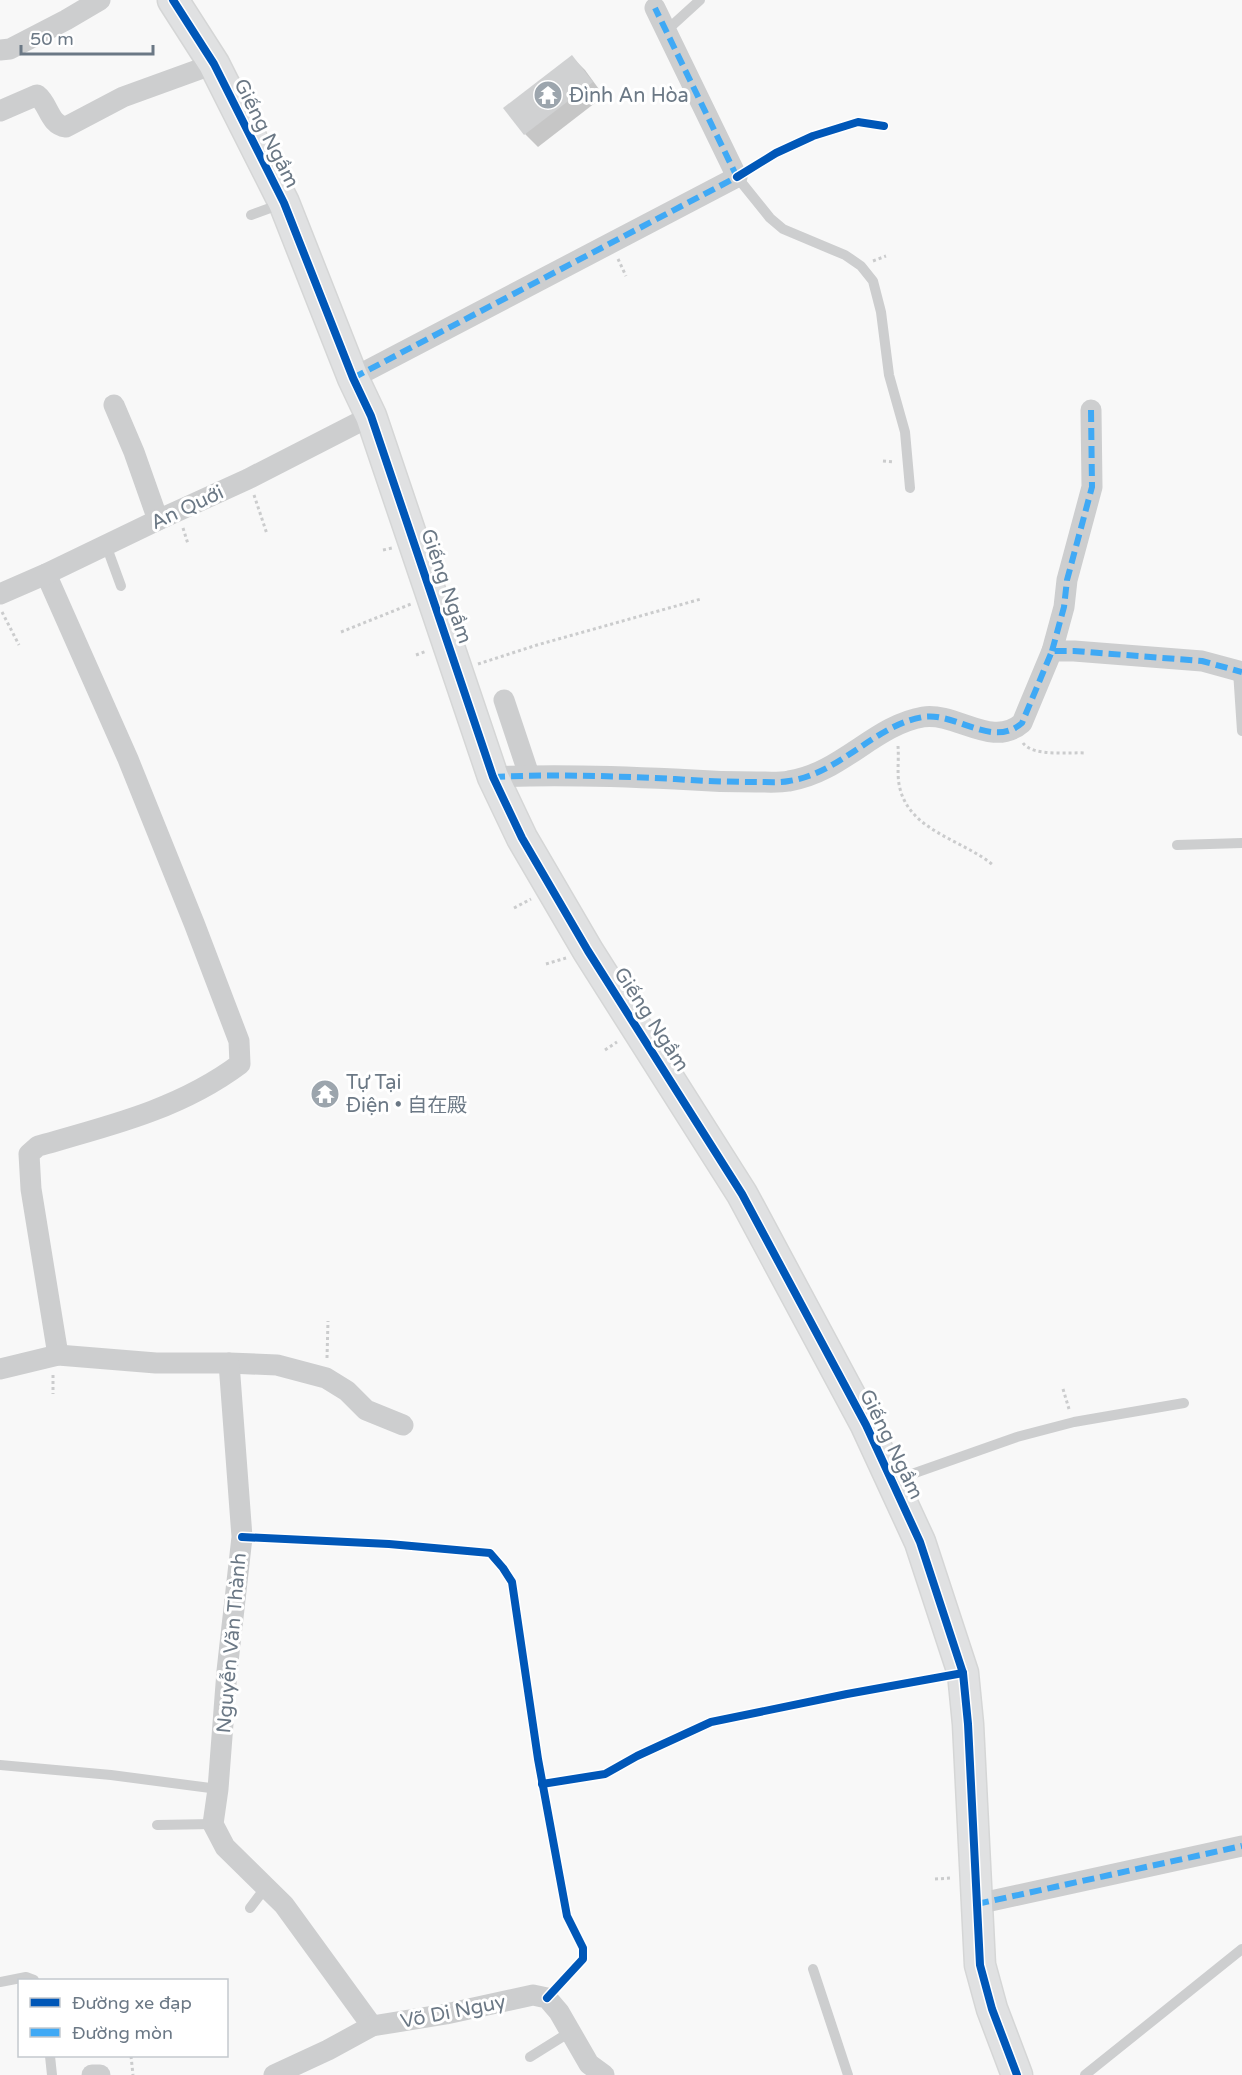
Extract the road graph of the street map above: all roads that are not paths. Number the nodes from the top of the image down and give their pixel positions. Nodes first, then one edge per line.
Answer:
1 (100, 0) edge
2 (173, 0) edge
3 (700, 0) edge
4 (655, 8) dead end
5 (666, 31) junction
6 (0, 50) edge
7 (214, 64) junction
8 (0, 111) edge
9 (737, 177) junction
10 (284, 203) junction
11 (251, 215) dead end
12 (353, 378) junction
13 (114, 405) dead end
14 (1091, 410) dead end
15 (371, 416) junction
16 (910, 488) dead end
17 (158, 520) junction
18 (106, 545) junction
19 (46, 574) junction
20 (121, 586) dead end
21 (0, 594) edge
22 (1052, 651) junction
23 (1240, 672) edge
24 (504, 700) dead end
25 (1242, 731) edge
26 (529, 775) junction
27 (493, 777) junction
28 (1242, 843) edge
29 (1177, 845) dead end
30 (58, 1355) junction
31 (229, 1363) junction
32 (0, 1369) edge
33 (1184, 1403) dead end
34 (403, 1425) dead end
35 (892, 1481) junction
36 (0, 1766) edge
37 (218, 1789) junction
38 (213, 1824) junction
39 (157, 1825) dead end
40 (1242, 1846) edge
41 (266, 1887) junction
42 (977, 1904) junction
43 (250, 1908) dead end
44 (1242, 1949) edge
45 (813, 1969) dead end
46 (31, 1979) edge
47 (0, 1982) edge
48 (372, 2026) junction
49 (570, 2032) junction
50 (50, 2057) edge
51 (530, 2057) dead end
52 (52, 2075) edge
53 (92, 2075) edge
54 (100, 2075) edge
55 (274, 2075) edge
56 (604, 2075) edge
57 (848, 2075) edge
58 (1017, 2075) edge
59 (1085, 2075) edge

1 - 6 street
2 - 7 street, Giếng Ngầm
3 - 5 lane
4 - 5 street
5 - 9 street
7 - 8 street
7 - 10 street, Giếng Ngầm
9 - 12 street
9 - 16 lane
10 - 11 lane
10 - 12 street, Giếng Ngầm
12 - 15 street, Giếng Ngầm
13 - 17 street
14 - 22 street
15 - 17 street, An Quới
15 - 27 street, Giếng Ngầm
17 - 18 street, An Quới
18 - 19 street, An Quới
18 - 20 lane
19 - 21 street, An Quới
19 - 30 street
22 - 23 street
22 - 26 street
23 - 25 lane
24 - 26 street
26 - 27 street
27 - 35 street, Giếng Ngầm
28 - 29 lane
30 - 31 street
30 - 32 street
31 - 34 street
31 - 37 street, Nguyễn Văn Thành
33 - 35 lane
35 - 42 street, Giếng Ngầm
36 - 37 lane
37 - 38 street, Nguyễn Văn Thành
38 - 39 lane
38 - 41 street
40 - 42 street
41 - 43 lane
41 - 48 street
42 - 58 street, Giếng Ngầm
44 - 59 lane
45 - 57 lane
46 - 47 lane
48 - 49 street, Võ Di Nguy
48 - 55 street, Võ Di Nguy
49 - 51 lane
49 - 56 street, Võ Di Nguy
50 - 52 lane
53 - 54 street

